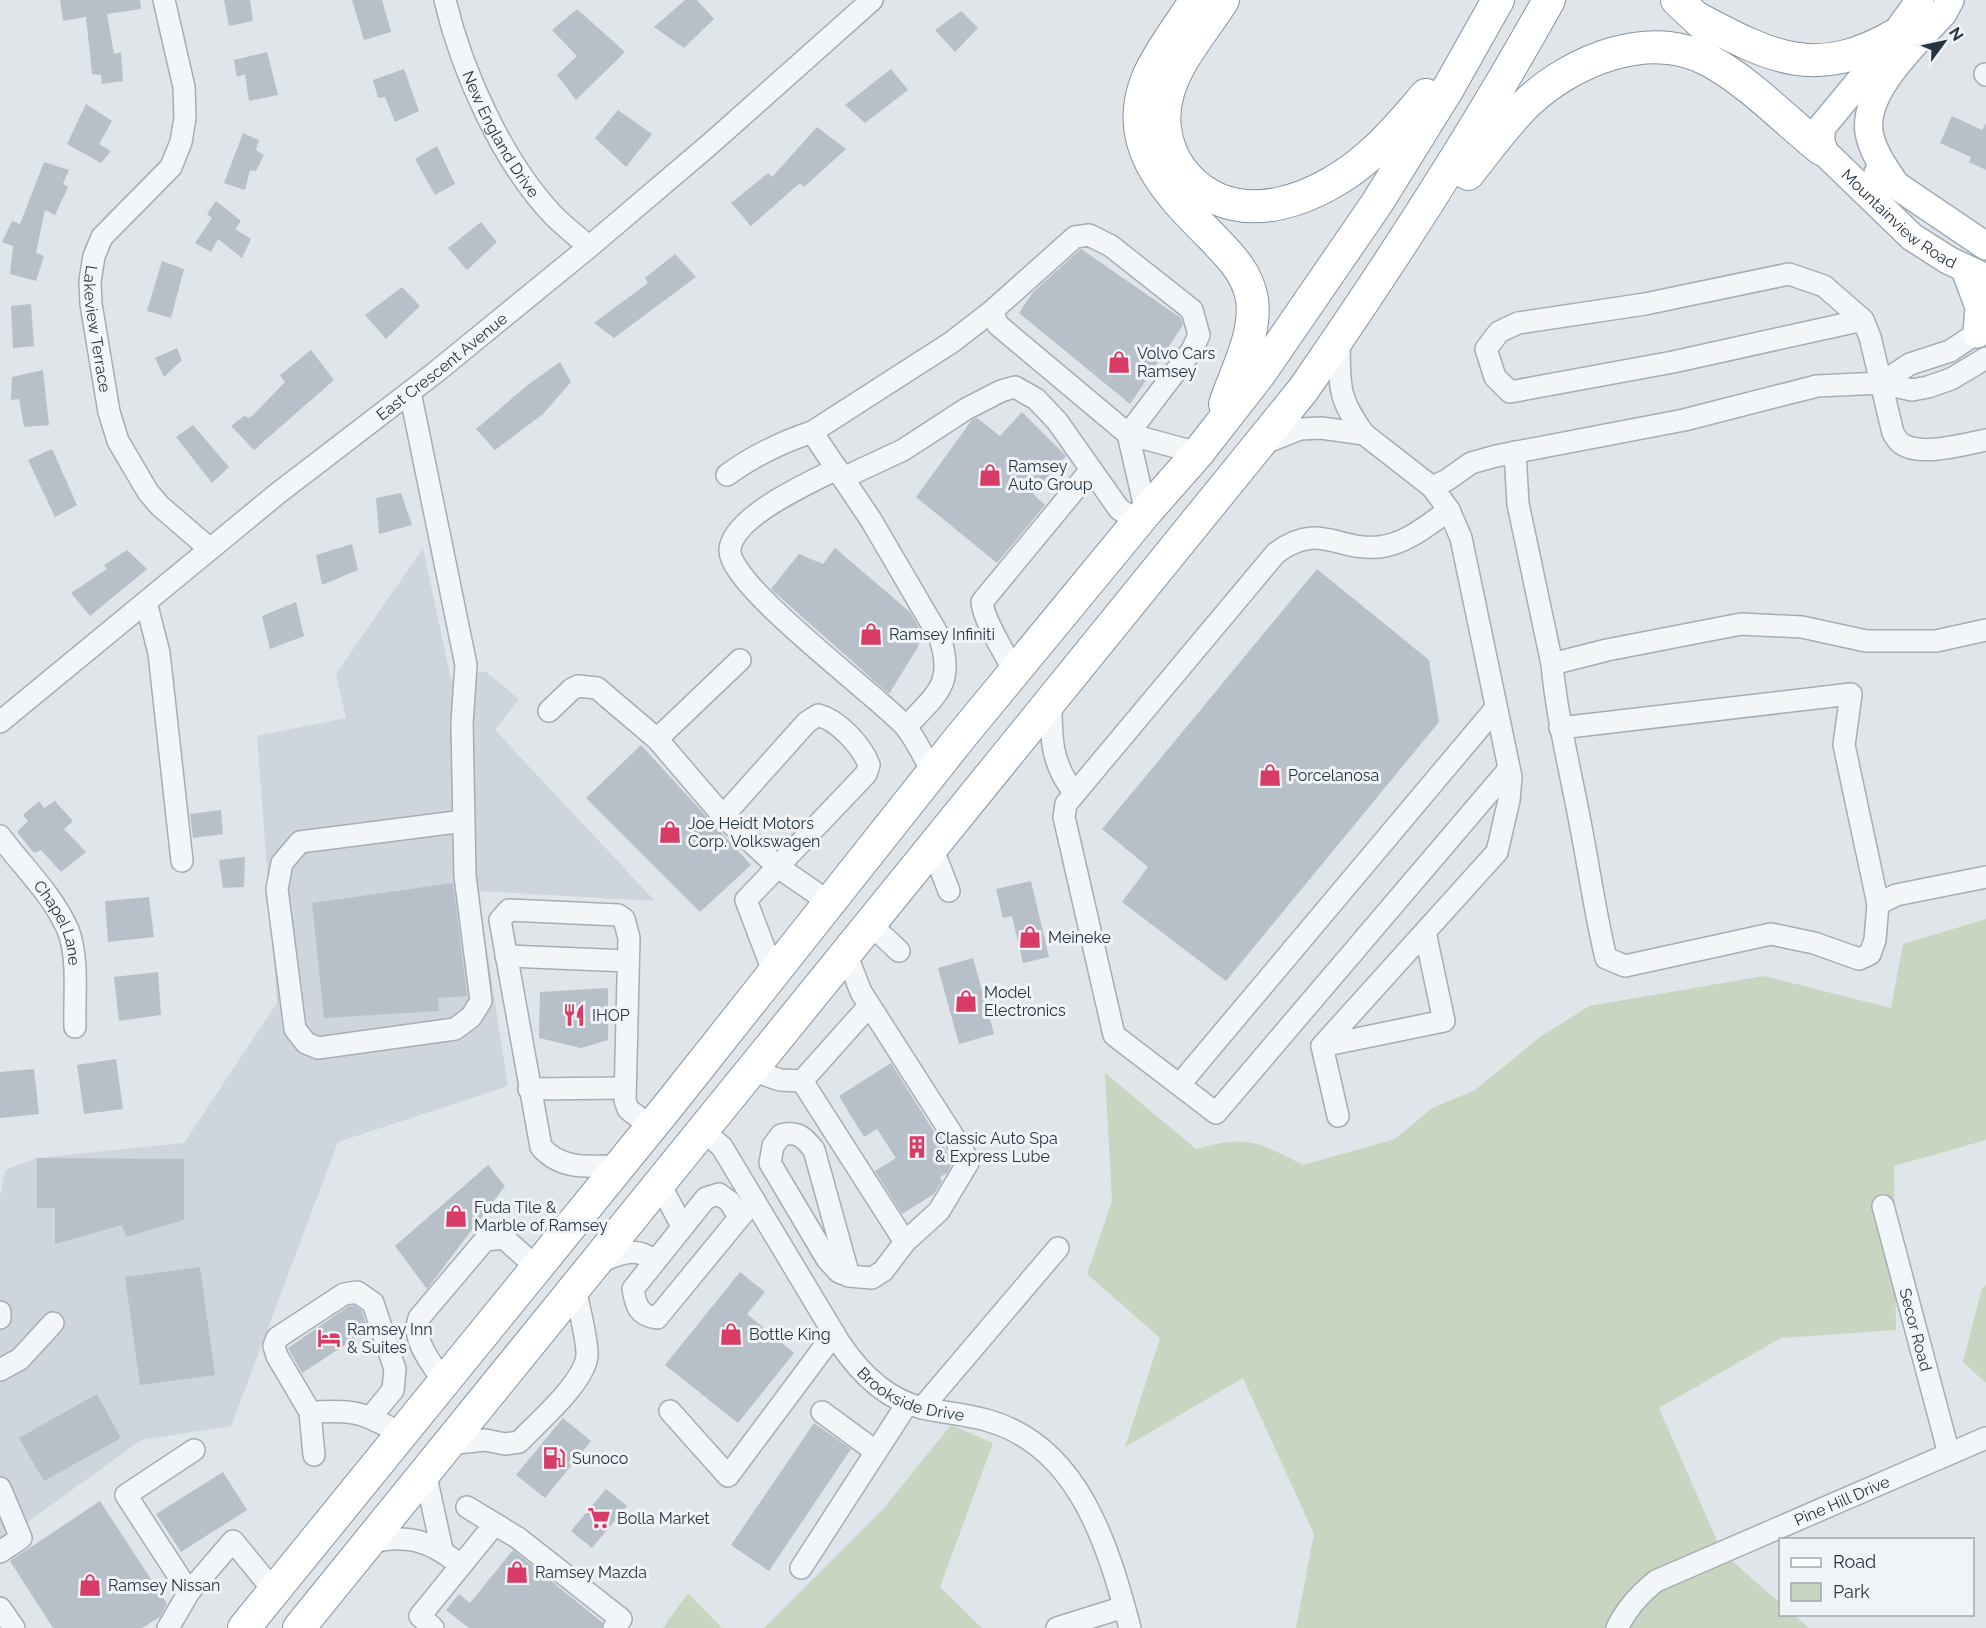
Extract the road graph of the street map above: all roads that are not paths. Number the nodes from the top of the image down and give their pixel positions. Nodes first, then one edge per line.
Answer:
1 (164, 0) edge
2 (445, 0) edge
3 (872, 0) edge
4 (1196, 0) edge
5 (1223, 0) edge
6 (1498, 0) edge
7 (1549, 0) edge
8 (1920, 0) edge
9 (1950, 0) edge
10 (1687, 9) edge
11 (1483, 29) junction
12 (1897, 34) junction
13 (1821, 139) junction
14 (1893, 181) junction
15 (1986, 246) edge
16 (589, 247) junction
17 (1975, 273) edge
18 (1362, 306) junction
19 (992, 312) junction
20 (1863, 320) junction
21 (1339, 338) junction
22 (1983, 340) edge
23 (1881, 384) junction
24 (410, 392) junction
25 (1218, 425) junction
26 (812, 432) junction
27 (1128, 434) junction
28 (1364, 434) junction
29 (1986, 440) edge
30 (1255, 447) junction
31 (1515, 452) junction
32 (1198, 453) junction
33 (1090, 471) junction
34 (840, 474) junction
35 (727, 475) dead end
36 (1432, 487) junction
37 (1449, 510) junction
38 (1142, 517) junction
39 (210, 549) junction
40 (146, 602) junction
41 (1986, 630) edge
42 (740, 660) dead end
43 (1552, 664) junction
44 (1015, 674) junction
45 (1051, 703) junction
46 (1496, 708) junction
47 (549, 711) dead end
48 (0, 722) edge
49 (906, 727) junction
50 (1560, 728) junction
51 (657, 739) junction
52 (1509, 769) junction
53 (933, 773) junction
54 (1074, 792) junction
55 (723, 816) junction
56 (464, 821) junction
57 (0, 836) edge
58 (932, 847) junction
59 (182, 861) dead end
60 (778, 867) junction
61 (1986, 877) edge
62 (949, 891) dead end
63 (829, 902) junction
64 (1878, 904) junction
65 (869, 923) junction
66 (1425, 932) junction
67 (845, 951) junction
68 (899, 951) dead end
69 (506, 956) junction
70 (628, 961) junction
71 (774, 974) junction
72 (865, 999) junction
73 (75, 1027) dead end
74 (1322, 1046) junction
75 (751, 1070) junction
76 (802, 1082) junction
77 (1180, 1084) junction
78 (625, 1088) junction
79 (529, 1089) junction
80 (1338, 1116) dead end
81 (651, 1127) junction
82 (703, 1130) junction
83 (620, 1166) junction
84 (662, 1180) junction
85 (754, 1200) junction
86 (1883, 1206) dead end
87 (740, 1217) junction
88 (682, 1226) junction
89 (905, 1242) junction
90 (1058, 1248) dead end
91 (653, 1260) junction
92 (537, 1268) junction
93 (585, 1276) junction
94 (849, 1276) junction
95 (0, 1312) edge
96 (0, 1318) edge
97 (53, 1323) dead end
98 (834, 1334) junction
99 (0, 1370) edge
100 (444, 1382) junction
101 (914, 1406) junction
102 (670, 1411) dead end
103 (310, 1412) junction
104 (822, 1412) dead end
105 (370, 1418) junction
106 (402, 1433) junction
107 (1986, 1438) edge
108 (448, 1444) junction
109 (194, 1450) dead end
110 (875, 1451) junction
111 (1949, 1454) junction
112 (314, 1455) dead end
113 (425, 1472) junction
114 (0, 1488) edge
115 (467, 1507) dead end
116 (494, 1525) junction
117 (368, 1543) junction
118 (442, 1550) junction
119 (0, 1552) edge
120 (460, 1565) junction
121 (801, 1568) dead end
122 (274, 1591) junction
123 (189, 1592) junction
124 (1124, 1607) junction
125 (0, 1608) edge
126 (14, 1628) edge
127 (168, 1628) edge
128 (244, 1628) edge
129 (299, 1628) edge
130 (433, 1628) edge
131 (614, 1628) edge
132 (1057, 1628) edge
133 (1130, 1628) edge
134 (1617, 1628) edge

1 - 39 street, Lakeview Terrace
2 - 16 street, New England Drive
3 - 16 street, East Crescent Avenue
4 - 25 highway
5 - 11 highway
6 - 11 highway
7 - 18 highway
8 - 12 main road
9 - 14 main road
10 - 12 highway
10 - 13 highway
11 - 25 highway
12 - 13 main road
13 - 14 main road, Mountainview Road
13 - 17 main road, Mountainview Road
13 - 18 highway
14 - 15 main road, Mountainview Road
16 - 24 street, East Crescent Avenue
17 - 22 main road
18 - 21 highway
19 - 26 street
19 - 27 street
19 - 27 street
20 - 20 street
20 - 23 street
21 - 28 street
21 - 30 highway
22 - 23 street
23 - 29 street
23 - 31 street
24 - 39 street, East Crescent Avenue
24 - 56 street
25 - 32 highway
26 - 34 street
26 - 35 street
27 - 32 street
27 - 38 street
28 - 30 street
28 - 36 street
30 - 45 highway
31 - 36 street
31 - 43 street
32 - 38 highway
33 - 34 street
33 - 38 street
33 - 44 street
34 - 49 street
34 - 49 street
36 - 37 street
37 - 46 street
37 - 54 street
38 - 44 highway
39 - 40 street, East Crescent Avenue
40 - 48 street, East Crescent Avenue
40 - 59 street
41 - 43 street
42 - 51 street
43 - 50 street
44 - 53 highway
45 - 54 street
45 - 58 highway
46 - 52 street
46 - 77 street
47 - 51 street
49 - 53 street
50 - 64 street
50 - 64 street
51 - 55 street
52 - 66 street
52 - 77 street
53 - 63 highway
54 - 77 street
55 - 60 street
55 - 60 street
56 - 56 street
57 - 73 street, Chapel Lane
58 - 62 street
58 - 65 highway
60 - 63 street
60 - 71 street
61 - 64 street
63 - 71 highway
65 - 67 highway
65 - 68 street
66 - 74 street
66 - 74 street
67 - 72 street
67 - 75 highway
69 - 70 street
69 - 70 street
69 - 79 street
70 - 78 street
71 - 81 highway
72 - 76 street
72 - 89 street
74 - 80 street
75 - 76 street
75 - 82 highway
76 - 89 street
78 - 79 street
78 - 81 street
79 - 83 street
81 - 83 highway
82 - 84 highway
82 - 85 street, Brookside Drive
83 - 92 highway
84 - 88 street
84 - 93 highway
85 - 87 street
85 - 98 street, Brookside Drive
86 - 111 street, Secor Road
87 - 88 street
87 - 91 street
88 - 91 street
89 - 94 street
90 - 101 street
91 - 93 street
92 - 100 highway
92 - 100 street
93 - 108 highway
93 - 108 street
94 - 94 street
95 - 96 street
97 - 99 street
98 - 101 street, Brookside Drive
98 - 102 street
100 - 106 highway
101 - 110 street
101 - 124 street, Brookside Drive
103 - 105 street
103 - 105 street
103 - 112 street
104 - 110 street
105 - 106 street
106 - 122 highway
107 - 111 street, Pine Hill Drive
108 - 113 highway
109 - 123 street
110 - 121 street
111 - 134 street, Pine Hill Drive
113 - 117 highway
113 - 118 street
114 - 119 street
115 - 116 street
116 - 120 street
116 - 131 street
117 - 118 street
117 - 129 highway
118 - 120 street
120 - 130 street
122 - 123 street
122 - 128 highway
123 - 127 street
124 - 132 street
124 - 133 street, Brookside Drive
125 - 126 street

